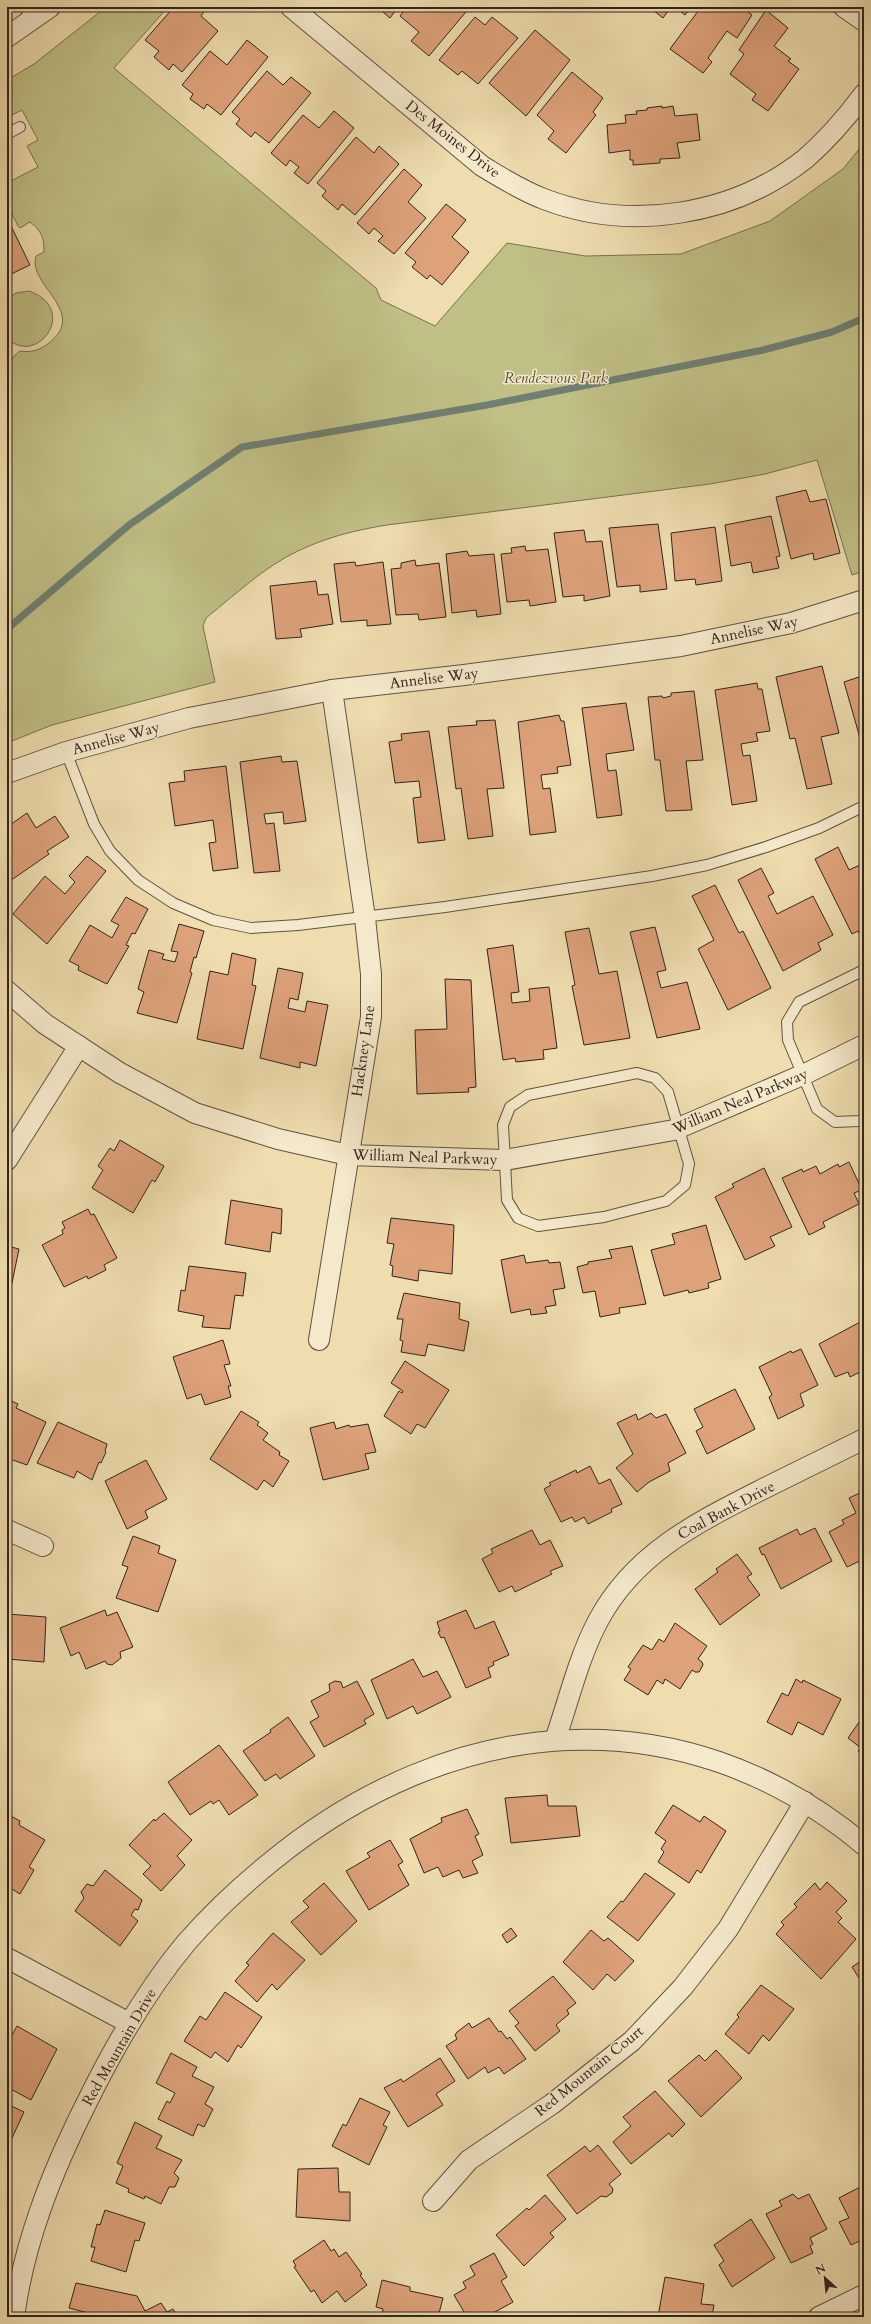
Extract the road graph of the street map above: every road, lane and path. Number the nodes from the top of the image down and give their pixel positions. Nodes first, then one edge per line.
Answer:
1 (50, 7) edge
2 (291, 7) edge
3 (844, 7) edge
4 (29, 13) edge
5 (864, 21) edge
6 (7, 37) edge
7 (864, 94) edge
8 (20, 127) dead end
9 (7, 134) edge
10 (864, 600) edge
11 (332, 690) junction
12 (66, 752) junction
13 (7, 773) edge
14 (864, 806) edge
15 (365, 918) junction
16 (864, 970) edge
17 (7, 991) edge
18 (864, 1045) edge
19 (79, 1046) junction
20 (802, 1075) junction
21 (864, 1119) edge
22 (679, 1128) junction
23 (348, 1155) junction
24 (7, 1160) edge
25 (505, 1160) junction
26 (319, 1340) dead end
27 (864, 1439) edge
28 (7, 1530) edge
29 (42, 1546) dead end
30 (555, 1740) junction
31 (805, 1802) junction
32 (864, 1844) edge
33 (7, 1958) edge
34 (129, 2023) junction
35 (433, 2201) dead end
36 (12, 2293) edge
37 (864, 2295) edge
38 (14, 2317) edge
39 (819, 2317) edge

1 - 4 street
2 - 7 street, Des Moines Drive
3 - 5 street
4 - 6 street
8 - 9 lane
10 - 11 street, Annelise Way
11 - 12 street, Annelise Way
11 - 15 street, Hackney Lane
12 - 13 street, Annelise Way
12 - 15 lane
14 - 15 lane
15 - 23 street, Hackney Lane
16 - 20 lane
17 - 19 street, William Neal Parkway
18 - 20 street, William Neal Parkway
19 - 23 street, William Neal Parkway
19 - 24 street
20 - 21 lane
20 - 22 street, William Neal Parkway
22 - 25 street, William Neal Parkway
22 - 25 lane
22 - 25 lane
23 - 25 street, William Neal Parkway
23 - 26 street, Hackney Lane
27 - 30 street, Coal Bank Drive
28 - 29 street
30 - 31 street, Red Mountain Drive
30 - 34 street, Red Mountain Drive
31 - 32 street, Red Mountain Drive
31 - 35 street, Red Mountain Court
33 - 34 street
34 - 36 street, Red Mountain Drive
36 - 38 street, Red Mountain Drive
37 - 39 street

